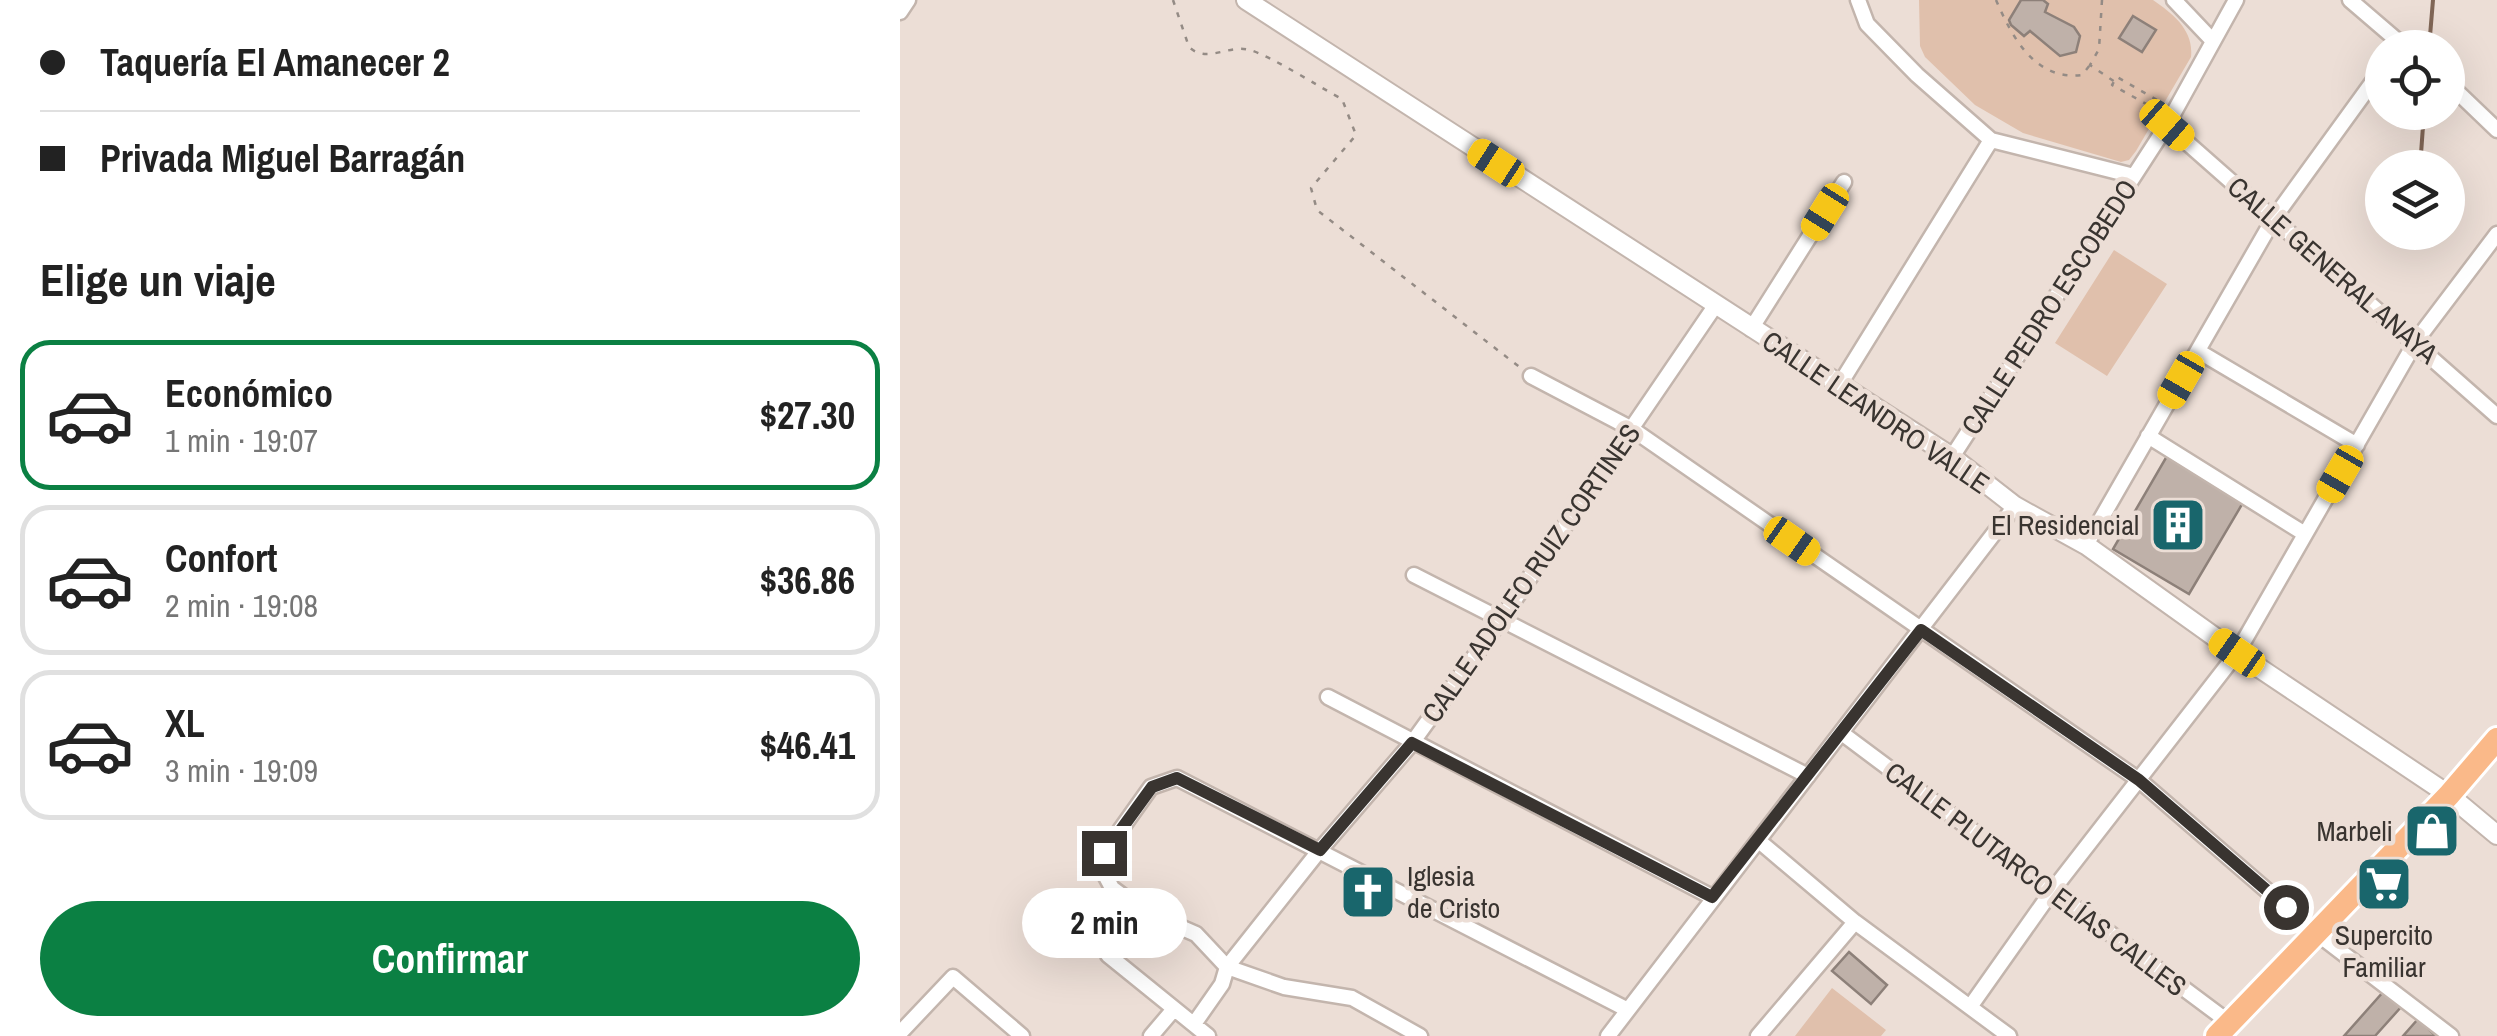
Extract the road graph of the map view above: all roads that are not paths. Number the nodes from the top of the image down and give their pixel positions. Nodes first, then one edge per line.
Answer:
1 (908, 0) edge
2 (1246, 0) edge
3 (1858, 0) edge
4 (2174, 0) edge
5 (2236, 0) edge
6 (2350, 0) edge
7 (900, 12) edge
8 (2384, 30) edge
9 (2212, 40) junction
10 (2365, 92) edge
11 (2465, 99) edge
12 (2164, 119) junction
13 (2497, 130) edge
14 (1991, 140) junction
15 (2134, 176) junction
16 (1844, 182) dead end
17 (2274, 218) junction
18 (2497, 234) edge
19 (1715, 306) junction
20 (1751, 329) junction
21 (2416, 341) junction
22 (2198, 351) junction
23 (1531, 376) road end
24 (1840, 384) junction
25 (2497, 416) edge
26 (1632, 430) junction
27 (2148, 436) junction
28 (2356, 444) junction
29 (1952, 457) junction
30 (2016, 506) junction
31 (2305, 534) junction
32 (2086, 545) junction
33 (1414, 575) dead end
34 (1500, 621) junction
35 (1921, 630) junction
36 (2237, 653) junction
37 (1328, 698) dead end
38 (1843, 734) junction
39 (2497, 738) edge
40 (1412, 743) junction
41 (1808, 776) junction
42 (2139, 780) junction
43 (2449, 795) junction
44 (2497, 835) edge
45 (1758, 842) junction
46 (1320, 850) junction
47 (2052, 891) junction
48 (1712, 897) junction
49 (1855, 922) junction
50 (2315, 932) junction
51 (1108, 955) dead end
52 (1227, 967) junction
53 (1970, 1007) junction
54 (1174, 1009) junction
55 (1628, 1010) junction
56 (1194, 1024) junction
57 (2224, 1030) edge
58 (900, 1033) edge
59 (1022, 1036) edge
60 (1151, 1036) edge
61 (1208, 1036) edge
62 (1420, 1036) edge
63 (1608, 1036) edge
64 (1758, 1036) edge
65 (2009, 1036) edge
66 (2451, 1036) edge

1 - 7 street
2 - 19 street, CALLE LEANDRO VALLE
3 - 14 street
4 - 9 street
5 - 9 street, CALLE PEDRO ESCOBEDO
6 - 8 street
9 - 12 street, CALLE PEDRO ESCOBEDO
10 - 17 street
11 - 13 street
12 - 15 street, CALLE PEDRO ESCOBEDO
12 - 17 street, CALLE GENERAL ANAYA
14 - 15 street
14 - 24 street
15 - 29 street, CALLE PEDRO ESCOBEDO
16 - 20 street
17 - 21 street, CALLE GENERAL ANAYA
17 - 22 street
18 - 21 street
19 - 20 street, CALLE LEANDRO VALLE
19 - 26 street, CALLE ADOLFO RUIZ CORTINES
20 - 24 street, CALLE LEANDRO VALLE
21 - 25 street, CALLE GENERAL ANAYA
21 - 28 street
22 - 27 street
22 - 28 street
23 - 26 street
24 - 29 street, CALLE LEANDRO VALLE
26 - 34 street, CALLE ADOLFO RUIZ CORTINES
26 - 35 street
27 - 31 street
27 - 32 street
28 - 31 street
29 - 30 street, CALLE LEANDRO VALLE
30 - 32 street, CALLE LEANDRO VALLE
30 - 35 street
31 - 36 street
32 - 36 street, CALLE LEANDRO VALLE
33 - 34 street
34 - 40 street, CALLE ADOLFO RUIZ CORTINES
34 - 41 street
35 - 38 street
35 - 42 street
36 - 42 street
36 - 43 street, CALLE LEANDRO VALLE
37 - 40 street
38 - 41 street
38 - 47 street, CALLE PLUTARCO ELÍAS CALLES
39 - 43 main road
40 - 46 street, CALLE ADOLFO RUIZ CORTINES
40 - 48 street
41 - 45 street
42 - 47 street
42 - 50 street
43 - 44 street, CALLE LEANDRO VALLE
43 - 50 main road
45 - 48 street
45 - 49 street
46 - 52 street, CALLE ADOLFO RUIZ CORTINES
46 - 52 street
46 - 55 street
47 - 53 street
47 - 57 street, CALLE PLUTARCO ELÍAS CALLES
48 - 55 street
49 - 53 street
49 - 64 street
50 - 57 main road
50 - 66 street
51 - 54 street
52 - 56 street, CALLE ADOLFO RUIZ CORTINES
52 - 62 street
53 - 65 street
54 - 56 street
54 - 60 street
55 - 63 street
56 - 61 street
58 - 59 street

